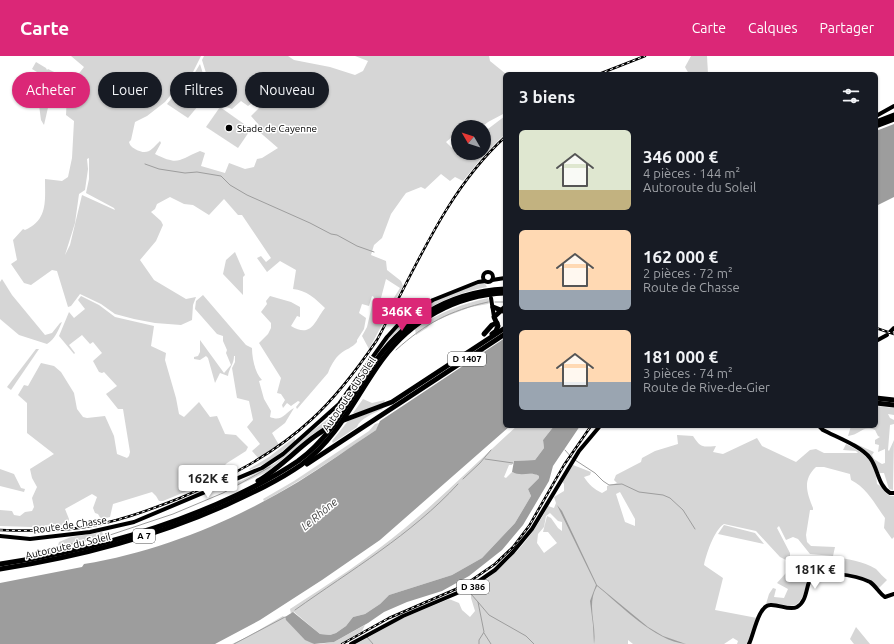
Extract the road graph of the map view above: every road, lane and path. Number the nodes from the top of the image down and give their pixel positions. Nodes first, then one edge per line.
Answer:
1 (894, 106) edge
2 (878, 115) edge
3 (894, 115) edge
4 (894, 119) edge
5 (878, 121) edge
6 (878, 125) edge
7 (503, 278) edge
8 (503, 289) edge
9 (503, 293) edge
10 (492, 303) joint
11 (503, 308) edge
12 (503, 310) edge
13 (494, 317) junction
14 (497, 324) junction
15 (894, 328) edge
16 (503, 331) edge
17 (503, 331) edge
18 (484, 334) dead end
19 (503, 335) edge
20 (878, 340) edge
21 (483, 343) junction
22 (461, 362) junction
23 (878, 398) edge
24 (894, 400) edge
25 (878, 403) edge
26 (894, 405) edge
27 (598, 428) edge
28 (821, 428) edge
29 (302, 464) junction
30 (248, 489) junction
31 (894, 493) edge
32 (0, 536) edge
33 (0, 564) edge
34 (0, 569) edge
35 (894, 594) edge
36 (351, 644) edge
37 (749, 644) edge

1 - 2 main road
3 - 5 highway
4 - 6 highway
7 - 32 main road, Route de Chasse
8 - 30 highway, Autoroute du Soleil / A 7
9 - 29 highway, Autoroute du Soleil / A 7
10 - 11 highway
10 - 13 main road
12 - 13 highway
13 - 14 highway
14 - 18 highway
14 - 21 highway
15 - 20 main road
16 - 21 highway, D 1407
17 - 22 highway
19 - 22 highway, D 1407
21 - 30 highway, D 1407
22 - 29 highway, D 1407
23 - 24 highway
25 - 26 highway
27 - 36 main road, D 386
28 - 31 main road
29 - 34 highway, Autoroute du Soleil / A 7
30 - 33 highway, Autoroute du Soleil / A 7
35 - 37 main road

